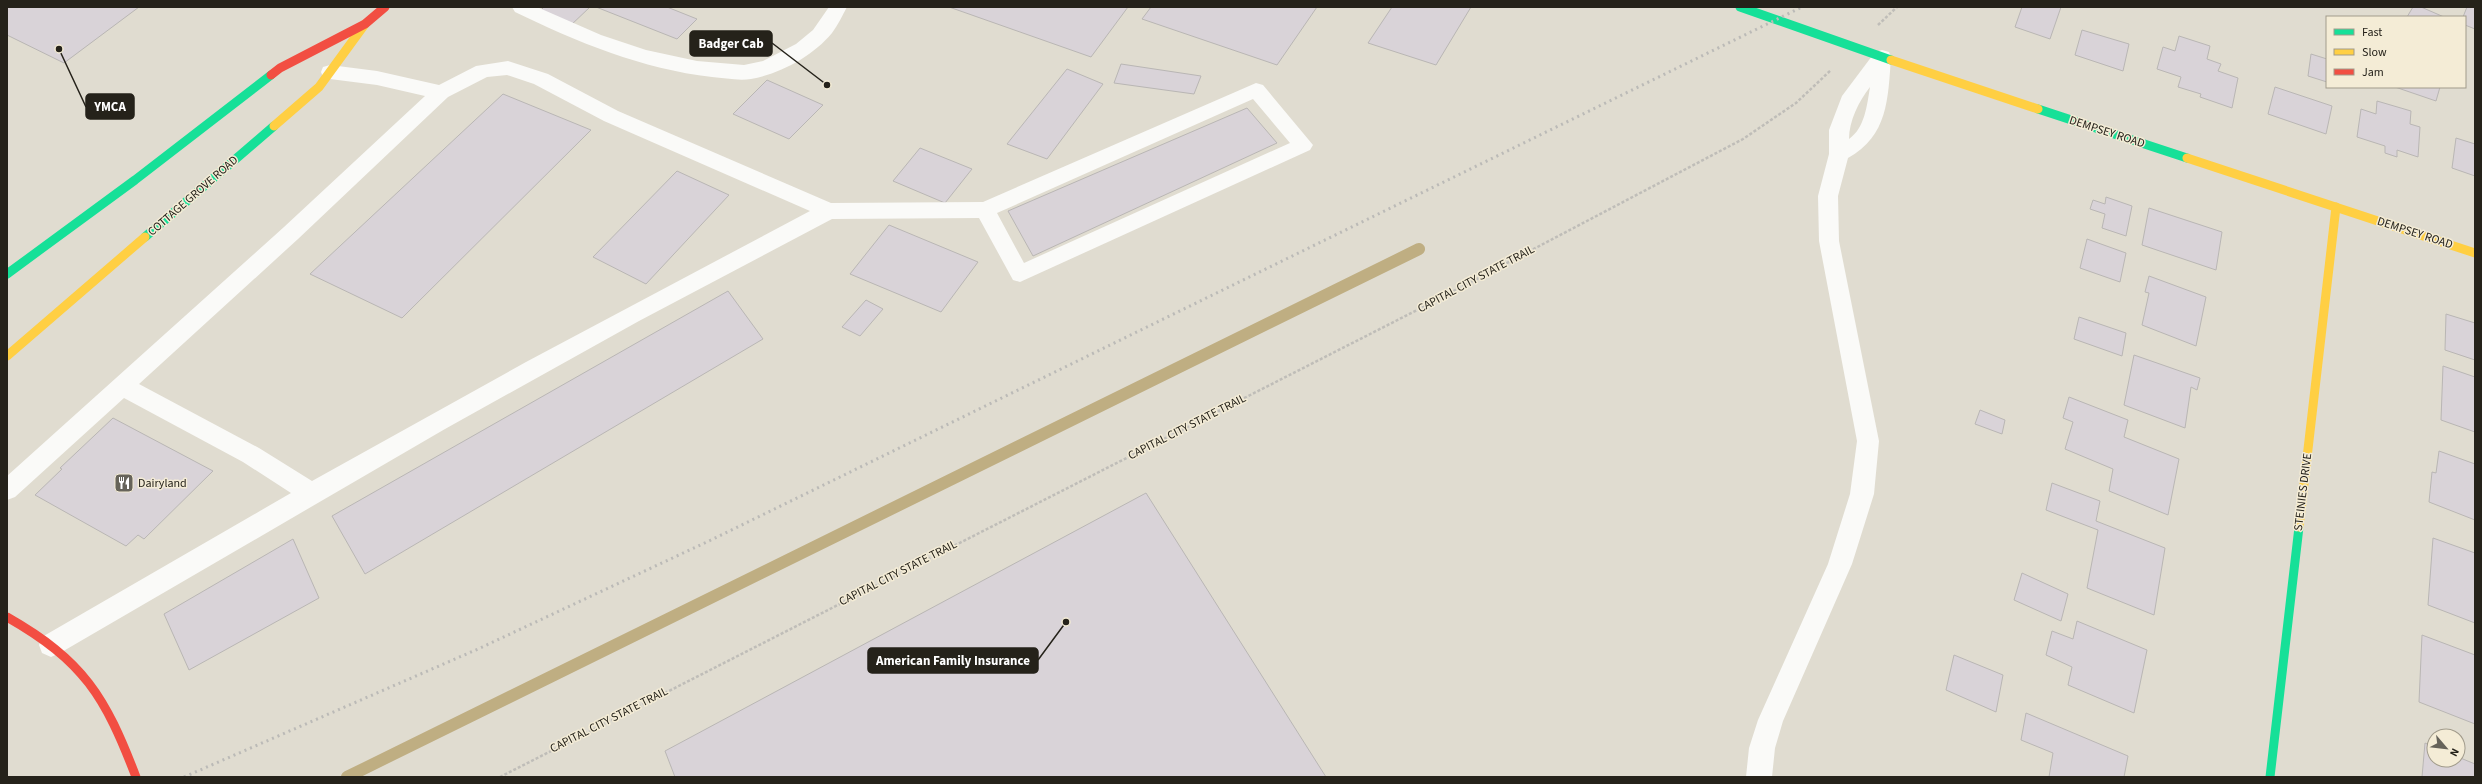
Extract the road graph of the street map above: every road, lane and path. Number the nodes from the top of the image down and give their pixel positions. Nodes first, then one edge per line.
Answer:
1 (385, 7) edge
2 (521, 7) edge
3 (838, 7) edge
4 (1740, 7) edge
5 (365, 24) junction
6 (1854, 47) junction
7 (1882, 57) junction
8 (330, 72) junction
9 (441, 92) junction
10 (1839, 154) junction
11 (2336, 207) junction
12 (985, 210) junction
13 (829, 211) junction
14 (2475, 253) edge
15 (7, 274) edge
16 (7, 356) edge
17 (122, 386) junction
18 (7, 490) edge
19 (311, 493) junction
20 (7, 617) edge
21 (51, 644) junction
22 (136, 777) edge
23 (500, 777) edge
24 (1759, 777) edge
25 (2270, 777) edge

1 - 5 street, COTTAGE GROVE ROAD
2 - 3 lane
4 - 6 street, DEMPSEY ROAD
5 - 8 street, COTTAGE GROVE ROAD
5 - 15 street, COTTAGE GROVE ROAD
6 - 7 street, DEMPSEY ROAD
6 - 23 path, CAPITAL CITY STATE TRAIL
7 - 10 lane
7 - 10 lane
7 - 11 street, DEMPSEY ROAD
8 - 9 lane
8 - 16 street, COTTAGE GROVE ROAD
9 - 13 lane
9 - 17 lane
10 - 24 lane
11 - 14 street, DEMPSEY ROAD
11 - 25 street, STEINIES DRIVE
12 - 12 lane
12 - 13 lane
13 - 19 lane
17 - 18 lane
17 - 19 lane
19 - 21 lane
20 - 21 street
21 - 22 street

